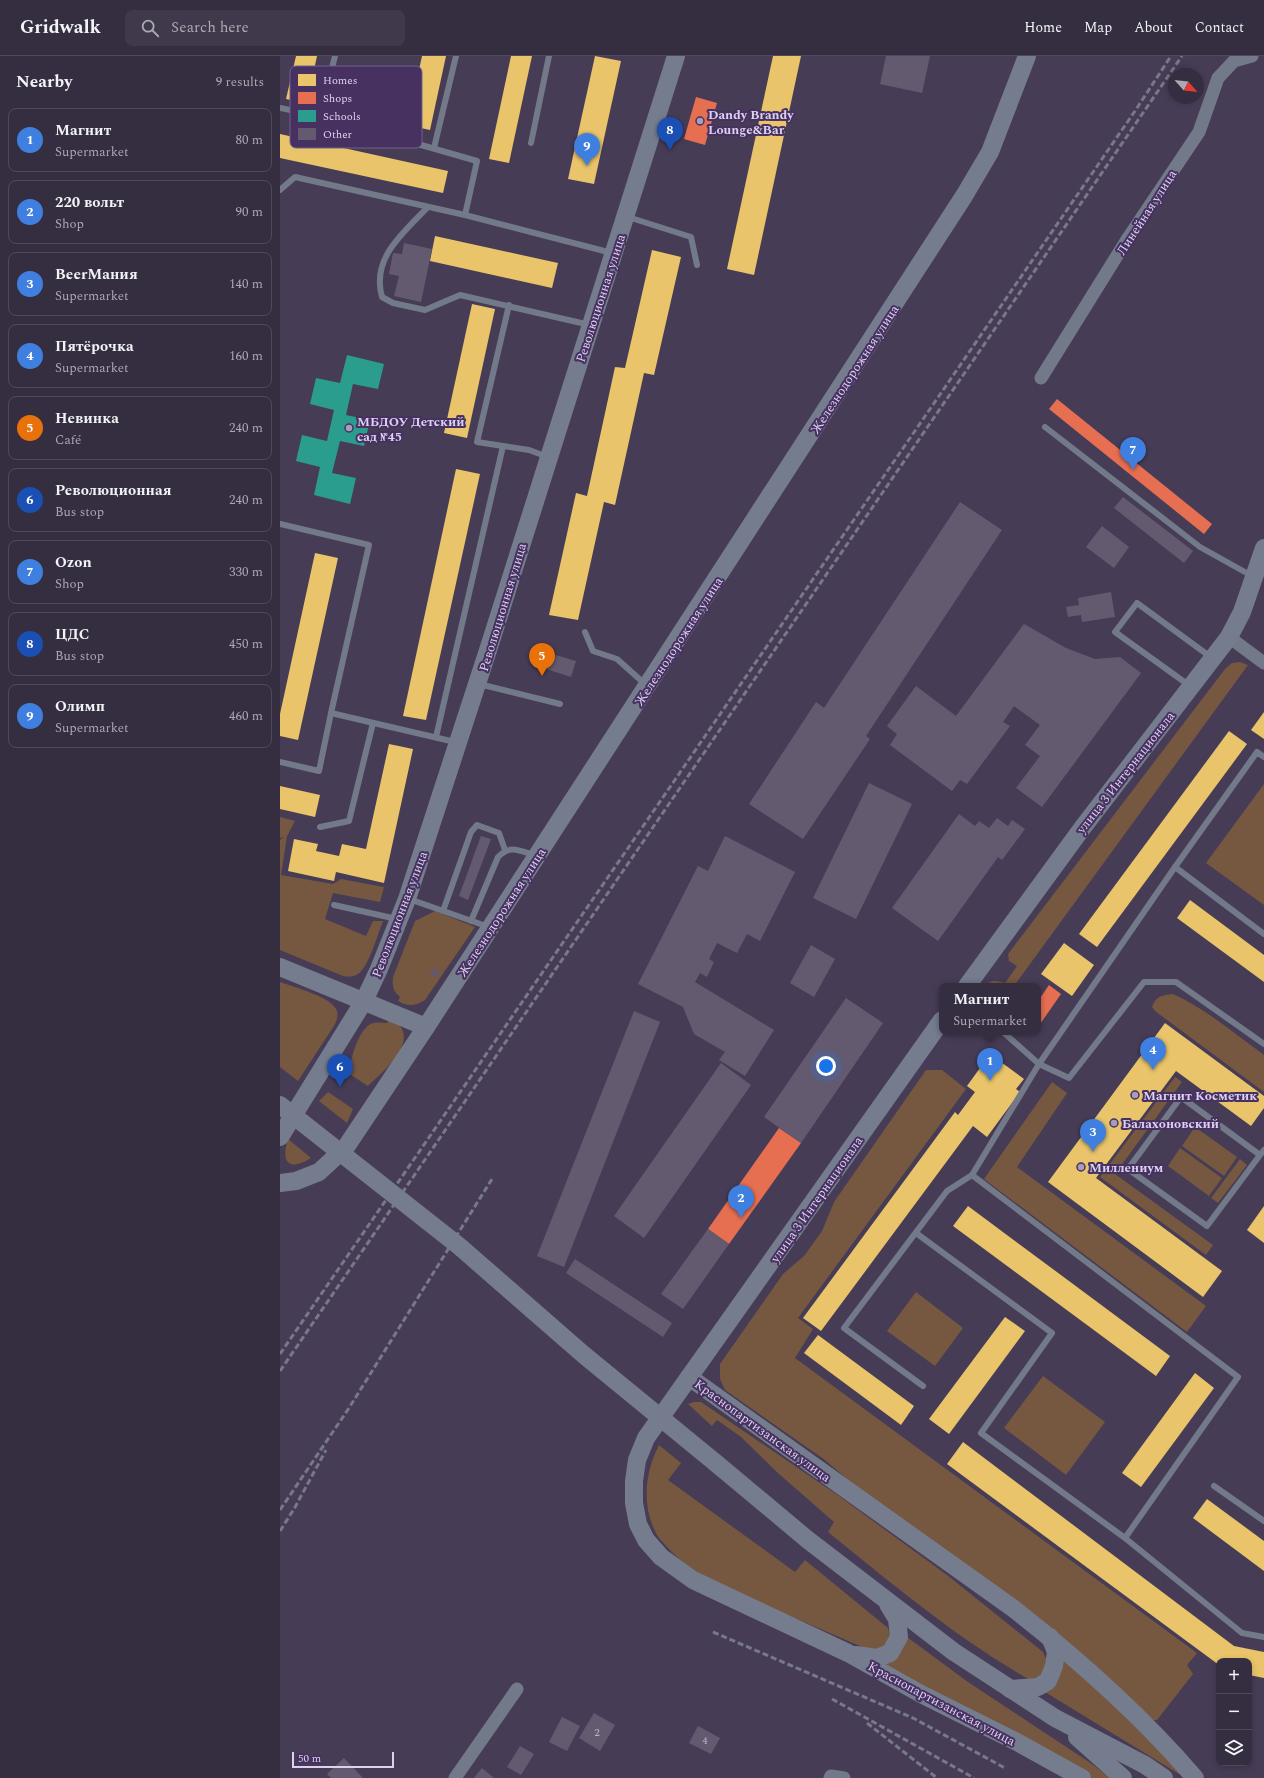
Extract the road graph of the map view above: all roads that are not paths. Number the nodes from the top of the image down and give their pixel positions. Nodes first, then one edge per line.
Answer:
1 (335, 56) edge
2 (456, 56) edge
3 (549, 56) edge
4 (676, 56) edge
5 (1027, 56) edge
6 (1252, 56) edge
7 (332, 66) edge
8 (280, 108) edge
9 (290, 110) edge
10 (531, 143) dead end
11 (422, 145) edge
12 (434, 148) junction
13 (280, 190) edge
14 (428, 207) junction
15 (465, 215) junction
16 (626, 217) junction
17 (614, 253) junction
18 (697, 265) dead end
19 (509, 305) junction
20 (591, 325) junction
21 (1041, 378) dead end
22 (1045, 427) dead end
23 (503, 446) junction
24 (549, 457) junction
25 (280, 524) edge
26 (1264, 548) edge
27 (1255, 578) junction
28 (585, 632) dead end
29 (1229, 637) junction
30 (1213, 658) junction
31 (1264, 663) edge
32 (477, 684) junction
33 (648, 686) junction
34 (1191, 687) junction
35 (560, 704) dead end
36 (331, 713) junction
37 (373, 723) junction
38 (436, 737) junction
39 (458, 742) junction
40 (1264, 757) edge
41 (280, 762) edge
42 (320, 827) dead end
43 (505, 850) junction
44 (538, 856) junction
45 (1175, 867) junction
46 (407, 899) junction
47 (334, 905) dead end
48 (443, 911) junction
49 (399, 919) junction
50 (471, 921) junction
51 (492, 928) junction
52 (1264, 934) edge
53 (280, 967) edge
54 (969, 983) edge
55 (364, 1000) junction
56 (939, 1024) edge
57 (426, 1027) junction
58 (1006, 1035) edge
59 (1264, 1044) edge
60 (1039, 1064) junction
61 (280, 1105) edge
62 (280, 1137) edge
63 (1264, 1150) edge
64 (1260, 1155) junction
65 (972, 1175) junction
66 (280, 1183) edge
67 (916, 1233) junction
68 (689, 1377) junction
69 (923, 1386) dead end
70 (1214, 1486) dead end
71 (1264, 1521) edge
72 (1125, 1538) junction
73 (887, 1602) junction
74 (1264, 1636) edge
75 (1050, 1637) junction
76 (848, 1653) junction
77 (517, 1689) dead end
78 (1010, 1689) junction
79 (1055, 1718) junction
80 (455, 1778) edge
81 (830, 1778) edge
82 (844, 1778) edge
83 (1082, 1778) edge
84 (1123, 1778) edge
85 (1164, 1778) edge
86 (1195, 1778) edge

1 - 7 lane
2 - 12 lane
3 - 10 lane
4 - 16 main road, Революционная улица
5 - 33 main road, Железнодорожная улица
6 - 21 street, Линейная улица
8 - 9 lane
11 - 12 lane
12 - 15 lane
13 - 14 lane
14 - 15 lane
14 - 19 lane
15 - 17 lane
16 - 17 main road, Революционная улица
16 - 18 lane
17 - 20 main road, Революционная улица
19 - 20 lane
19 - 23 lane
20 - 24 main road, Революционная улица
22 - 27 lane
23 - 24 lane
23 - 38 lane
24 - 32 main road, Революционная улица
25 - 36 lane
26 - 27 main road, улица 3 Интернационала
27 - 29 main road, улица 3 Интернационала
28 - 33 lane
29 - 30 main road, улица 3 Интернационала
29 - 31 street
30 - 34 main road, улица 3 Интернационала
30 - 34 lane
32 - 35 lane
32 - 39 main road, Революционная улица
33 - 44 main road, Железнодорожная улица
34 - 54 main road, улица 3 Интернационала
36 - 37 lane
36 - 41 lane
37 - 38 lane
37 - 42 lane
38 - 39 lane
39 - 46 main road, Революционная улица
40 - 45 lane
43 - 44 lane
43 - 48 lane
43 - 50 lane
44 - 51 main road, Железнодорожная улица
45 - 52 lane
45 - 60 lane
46 - 48 lane
46 - 49 main road, Революционная улица
47 - 49 lane
48 - 50 lane
49 - 55 main road, Революционная улица
50 - 51 lane
51 - 57 main road, Железнодорожная улица
53 - 55 main road
55 - 57 main road
55 - 62 main road, Революционная улица
56 - 68 main road, улица 3 Интернационала
57 - 66 main road, Железнодорожная улица
58 - 60 lane
59 - 60 lane
60 - 65 lane
61 - 73 main road, bridge
63 - 64 lane
64 - 64 lane
65 - 67 lane
65 - 72 lane
67 - 69 lane
67 - 72 lane
68 - 75 main road, Краснопартизанская улица
68 - 76 main road, Краснопартизанская улица
70 - 71 lane
72 - 74 lane
73 - 76 main road
73 - 78 main road
75 - 78 main road
75 - 86 main road, Краснопартизанская улица
76 - 83 main road, Краснопартизанская улица
77 - 80 street
78 - 79 main road
79 - 84 main road
79 - 85 main road
81 - 82 street

